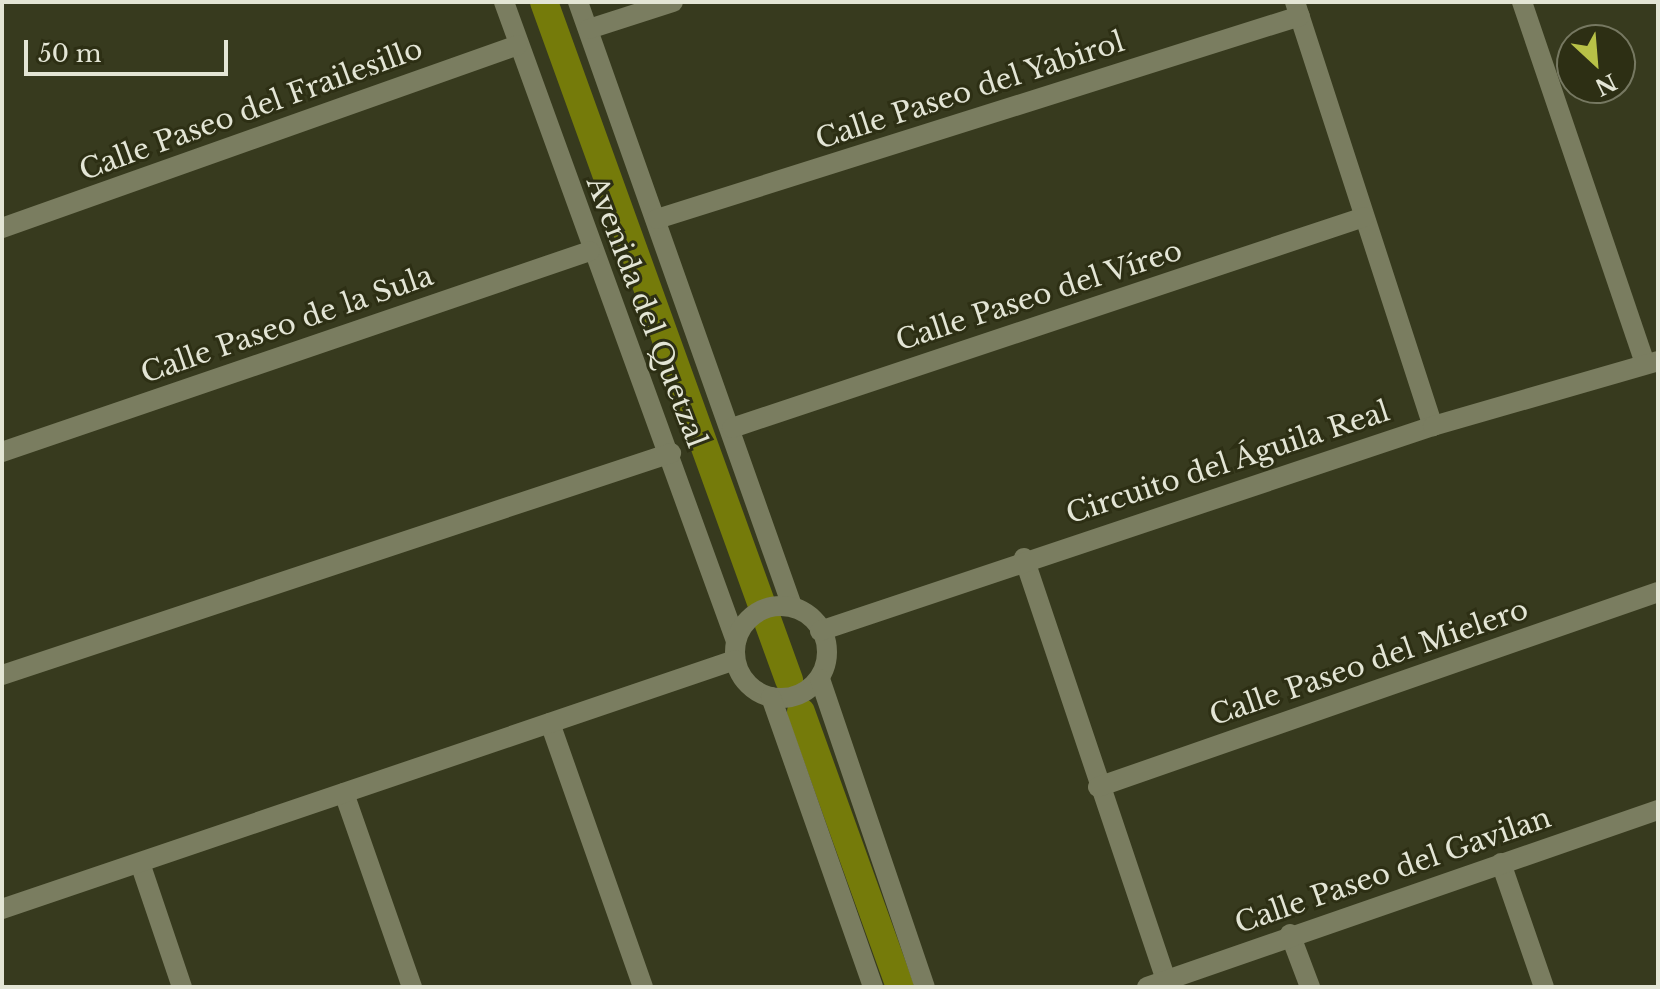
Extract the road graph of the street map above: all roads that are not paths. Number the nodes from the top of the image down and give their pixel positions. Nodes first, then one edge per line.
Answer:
1 (504, 2) edge
2 (578, 2) edge
3 (673, 2) edge
4 (1522, 2) edge
5 (1298, 9) edge
6 (589, 29) junction
7 (518, 45) junction
8 (1364, 217) junction
9 (657, 219) junction
10 (2, 228) edge
11 (590, 251) junction
12 (1652, 362) edge
13 (1433, 426) junction
14 (732, 428) junction
15 (2, 452) edge
16 (671, 453) junction
17 (1024, 558) junction
18 (1658, 592) edge
19 (792, 606) junction
20 (820, 631) junction
21 (742, 634) junction
22 (2, 675) edge
23 (820, 679) junction
24 (771, 697) junction
25 (550, 723) junction
26 (1098, 787) junction
27 (344, 793) junction
28 (1658, 810) edge
29 (140, 863) junction
30 (1501, 863) junction
31 (2, 909) edge
32 (1290, 934) junction
33 (1157, 984) edge
34 (182, 987) edge
35 (412, 987) edge
36 (643, 987) edge
37 (873, 987) edge
38 (925, 987) edge
39 (1310, 987) edge
40 (1544, 987) edge

1 - 7 street, Avenida del Quetzal
2 - 6 street, Avenida del Quetzal
3 - 6 street
4 - 12 street
5 - 8 street
5 - 9 street, Calle Paseo del Yabirol
6 - 9 street, Avenida del Quetzal
7 - 10 street, Calle Paseo del Frailesillo
7 - 11 street, Avenida del Quetzal
8 - 13 street
8 - 14 street, Calle Paseo del Víreo
9 - 14 street, Avenida del Quetzal
11 - 15 street, Calle Paseo de la Sula
11 - 16 street, Avenida del Quetzal
12 - 13 street, Circuito del Águila Real
13 - 17 street, Circuito del Águila Real
14 - 19 street, Avenida del Quetzal
16 - 21 street, Avenida del Quetzal
16 - 22 street
17 - 20 street, Circuito del Águila Real
17 - 26 street
18 - 26 street, Calle Paseo del Mielero
19 - 20 street
19 - 21 street
20 - 23 street
21 - 24 street
21 - 25 street
23 - 24 street
23 - 38 street
24 - 37 street
25 - 27 street
25 - 36 street
26 - 33 street
27 - 29 street
27 - 35 street
28 - 30 street, Calle Paseo del Gavilan
29 - 31 street
29 - 34 street
30 - 32 street, Calle Paseo del Gavilan
30 - 40 street
32 - 33 street, Calle Paseo del Gavilan
32 - 39 street

